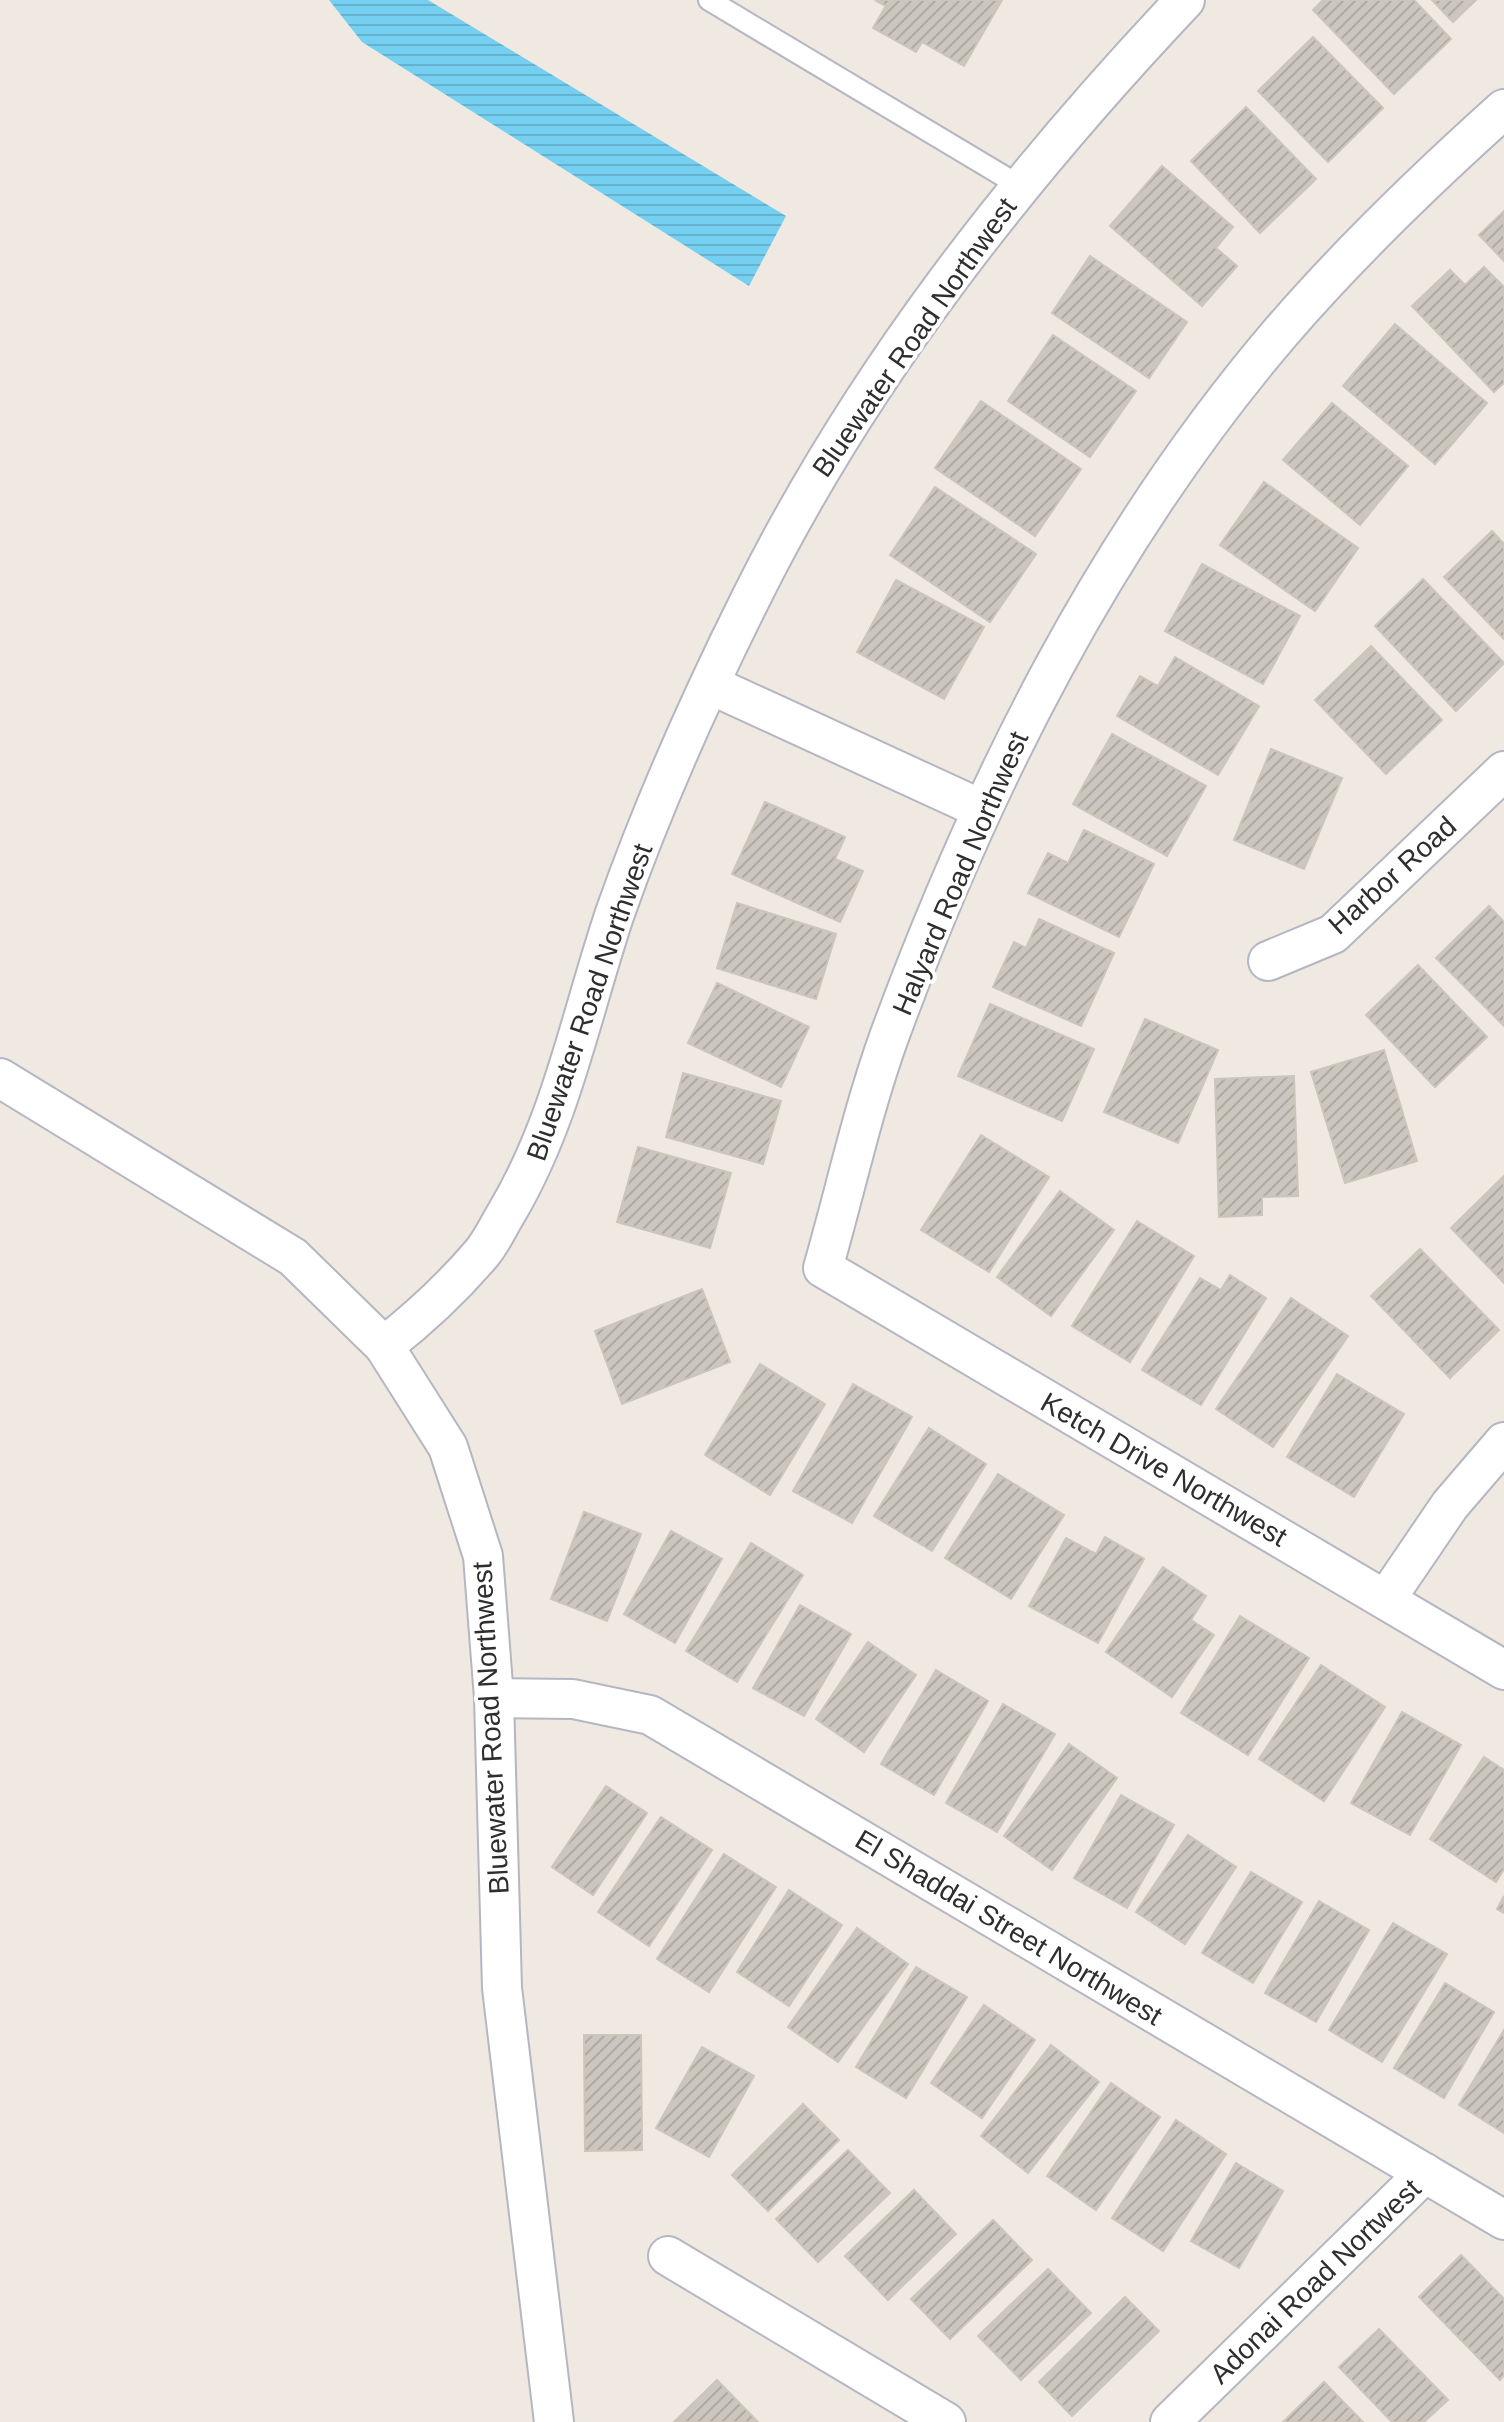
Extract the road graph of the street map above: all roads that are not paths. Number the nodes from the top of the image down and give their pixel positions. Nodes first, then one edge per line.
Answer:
1 (1185, 0) edge
2 (717, 5) edge
3 (1504, 109) edge
4 (1020, 186) junction
5 (711, 685) junction
6 (1504, 771) edge
7 (981, 809) junction
8 (1268, 961) dead end
9 (0, 1078) edge
10 (823, 1268) joint
11 (384, 1346) junction
12 (1504, 1442) edge
13 (1386, 1599) junction
14 (1504, 1670) edge
15 (494, 1698) junction
16 (1425, 2173) junction
17 (1504, 2220) edge
18 (668, 2256) dead end
19 (554, 2422) edge
20 (946, 2422) edge
21 (1170, 2422) edge

1 - 4 street, Bluewater Road Northwest
2 - 4 lane
3 - 7 street, Halyard Road Northwest
4 - 5 street, Bluewater Road Northwest
5 - 7 street
5 - 11 street, Bluewater Road Northwest
6 - 8 street, Harbor Road
7 - 10 street, Halyard Road Northwest
9 - 11 street
10 - 13 street, Ketch Drive Northwest
11 - 15 street, Bluewater Road Northwest
12 - 13 street
13 - 14 street, Ketch Drive Northwest
15 - 16 street, El Shaddai Street Northwest
15 - 19 street, Bluewater Road Northwest
16 - 17 street, El Shaddai Street Northwest
16 - 21 street, Adonai Road Nortwest
18 - 20 street

